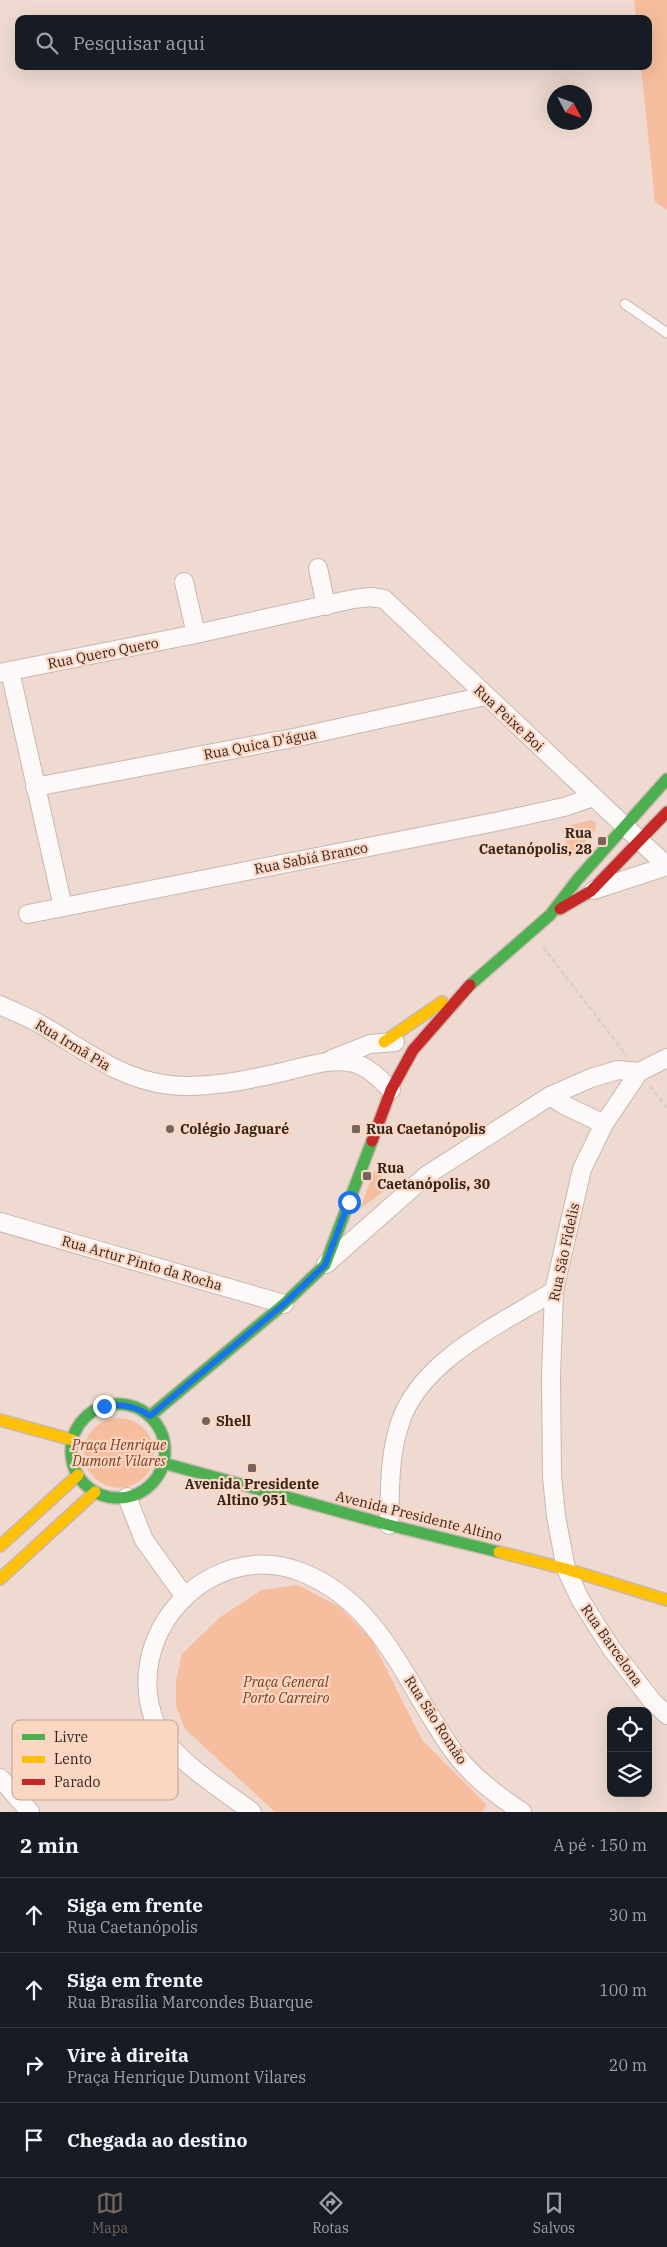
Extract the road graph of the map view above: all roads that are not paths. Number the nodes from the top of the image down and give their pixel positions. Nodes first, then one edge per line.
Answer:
1 (625, 304) dead end
2 (667, 333) edge
3 (318, 568) dead end
4 (184, 582) dead end
5 (326, 606) junction
6 (395, 607) joint
7 (196, 634) junction
8 (5, 672) edge
9 (485, 696) junction
10 (667, 779) edge
11 (35, 787) junction
12 (593, 797) junction
13 (667, 812) edge
14 (625, 827) junction
15 (640, 842) junction
16 (667, 866) edge
17 (591, 891) junction
18 (63, 907) junction
19 (28, 914) dead end
20 (550, 915) junction
21 (473, 982) junction
22 (0, 1004) edge
23 (384, 1042) junction
24 (413, 1050) junction
25 (667, 1058) edge
26 (324, 1063) junction
27 (639, 1072) junction
28 (391, 1090) junction
29 (550, 1096) junction
30 (604, 1124) junction
31 (0, 1222) edge
32 (325, 1265) junction
33 (554, 1291) junction
34 (284, 1304) junction
35 (150, 1416) junction
36 (0, 1420) edge
37 (73, 1440) junction
38 (163, 1463) junction
39 (78, 1475) junction
40 (95, 1492) junction
41 (127, 1497) junction
42 (389, 1525) junction
43 (0, 1546) edge
44 (566, 1569) junction
45 (0, 1579) edge
46 (185, 1596) junction
47 (667, 1600) edge
48 (667, 1715) edge
49 (156, 1720) edge
50 (178, 1754) edge
51 (0, 1778) edge
52 (12, 1792) edge
53 (496, 1794) junction
54 (19, 1800) edge
55 (30, 1812) edge
56 (252, 1812) edge
57 (492, 1812) edge
58 (522, 1812) edge

1 - 2 lane
3 - 5 street
4 - 7 street
5 - 6 street, Rua Quero Quero
5 - 7 street, Rua Quero Quero
6 - 9 street, Rua Peixe Boi
7 - 8 street, Rua Quero Quero
8 - 11 street
9 - 11 street, Rua Quica D'água
9 - 12 street, Rua Peixe Boi
10 - 14 main road
11 - 18 street
12 - 14 street, Rua Peixe Boi
12 - 18 street, Rua Sabiá Branco
13 - 15 main road
14 - 15 street
14 - 20 main road
15 - 16 street
15 - 17 main road
16 - 17 street
17 - 20 main road
18 - 19 street, Rua Sabiá Branco
20 - 21 main road
21 - 23 main road
21 - 24 main road
22 - 26 street, Rua Irmã Pia
23 - 24 street, Rua Irmã Pia
23 - 26 street, Rua Irmã Pia
24 - 28 main road
25 - 27 street, Rua São Fidelis
26 - 28 street, Rua Irmã Pia
27 - 29 street
27 - 30 street, Rua São Fidelis
28 - 32 main road
29 - 30 street
29 - 32 street
30 - 33 street, Rua São Fidelis
31 - 34 street, Rua Artur Pinto da Rocha
32 - 34 main road
33 - 42 street
33 - 44 street, Rua São Fidelis
34 - 35 main road
35 - 37 main road
35 - 38 main road
36 - 37 main road
37 - 39 main road
38 - 41 main road
38 - 42 main road, Avenida Presidente Altino
39 - 40 main road
39 - 43 main road
40 - 41 main road
40 - 45 main road
41 - 46 street
42 - 44 main road, Avenida Presidente Altino
44 - 47 main road, Avenida Presidente Altino
44 - 48 street, Rua Barcelona
46 - 49 street
46 - 53 street, Rua São Romão
50 - 56 street
51 - 52 street
53 - 57 street
53 - 58 street, Rua São Romão
54 - 55 street

